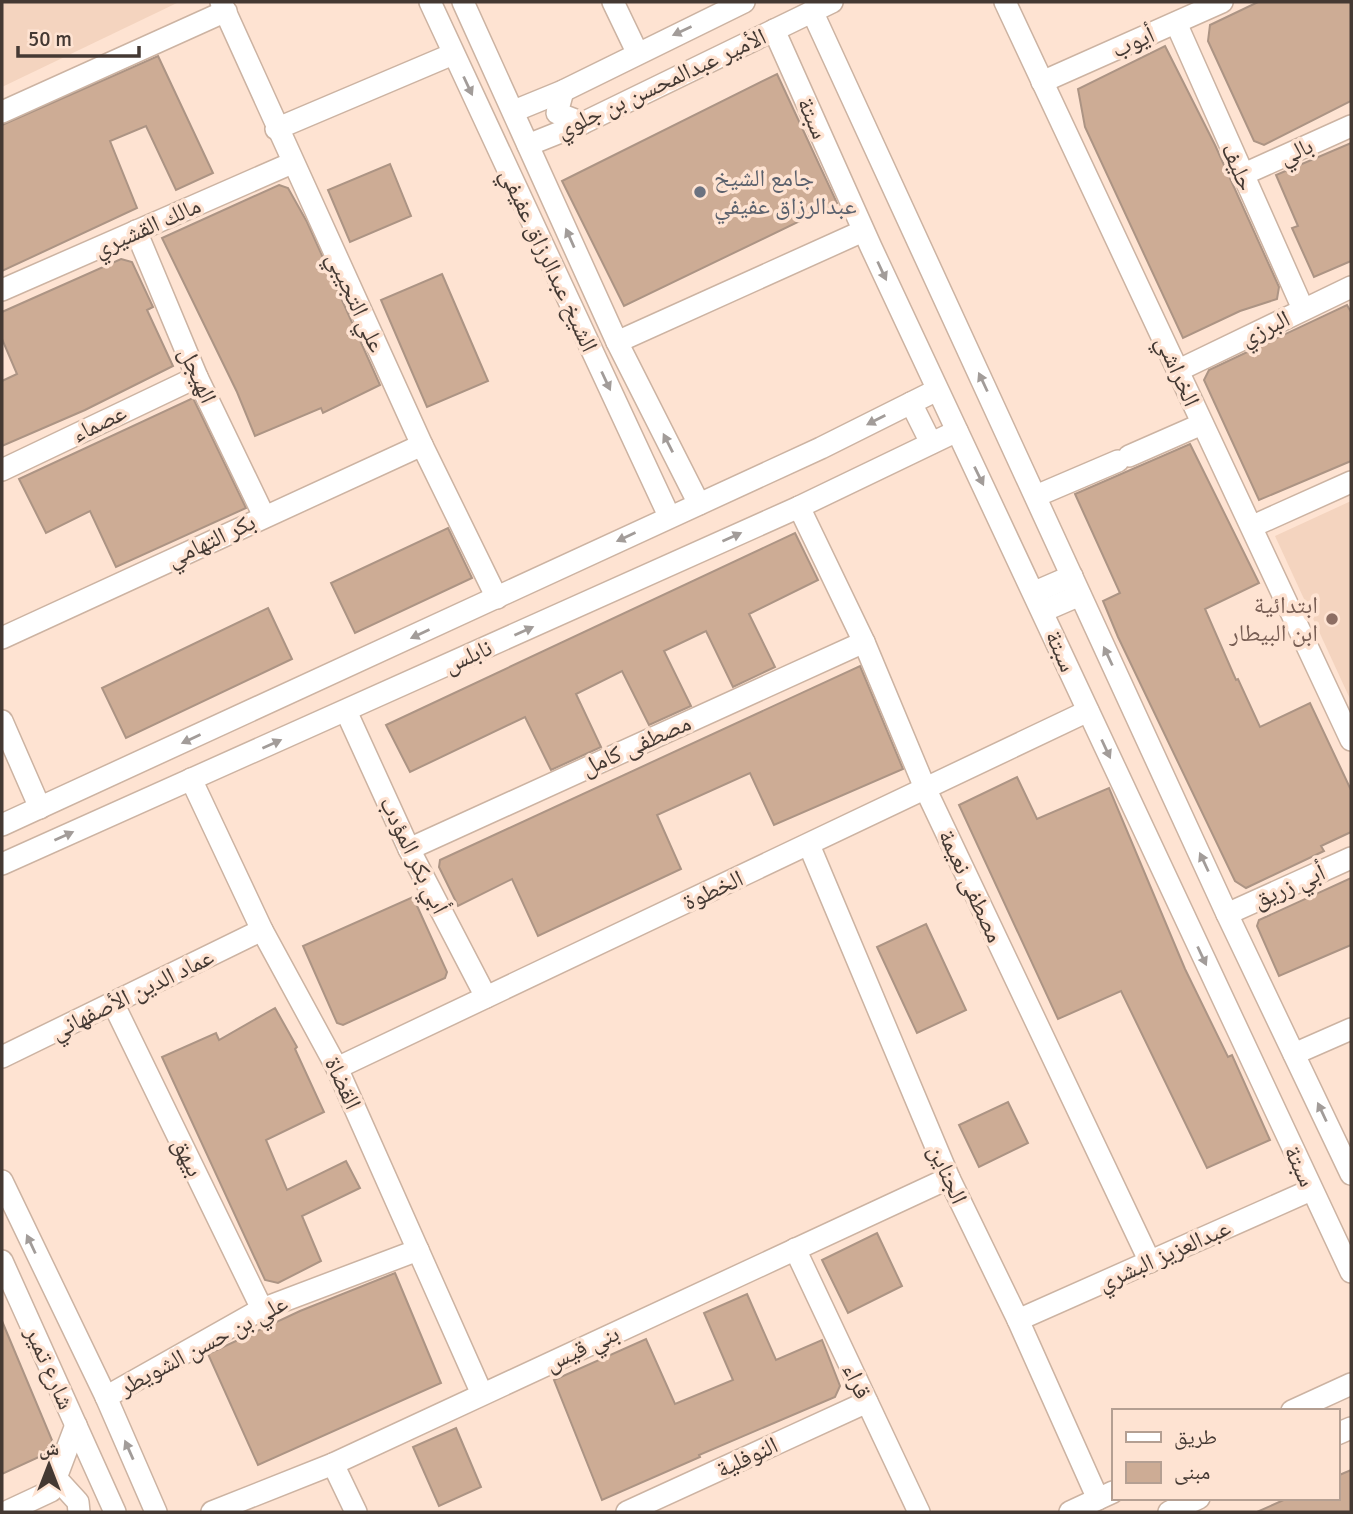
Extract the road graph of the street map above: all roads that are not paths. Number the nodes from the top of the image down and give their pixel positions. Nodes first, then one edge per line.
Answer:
1 (430, 2) edge
2 (463, 2) edge
3 (613, 2) edge
4 (744, 2) edge
5 (832, 2) edge
6 (1005, 2) edge
7 (1222, 2) edge
8 (223, 6) edge
9 (812, 12) junction
10 (1177, 23) junction
11 (774, 30) junction
12 (637, 52) junction
13 (453, 54) junction
14 (1042, 82) junction
15 (563, 91) junction
16 (514, 111) junction
17 (2, 112) edge
18 (583, 123) junction
19 (1351, 125) edge
20 (276, 129) junction
21 (528, 145) junction
22 (292, 163) junction
23 (1241, 176) junction
24 (136, 231) junction
25 (863, 231) junction
26 (1351, 287) edge
27 (2, 290) edge
28 (1303, 309) junction
29 (617, 342) junction
30 (1179, 370) junction
31 (197, 377) junction
32 (937, 390) junction
33 (911, 403) junction
34 (1202, 424) junction
35 (957, 431) junction
36 (931, 443) junction
37 (422, 445) junction
38 (2, 470) edge
39 (685, 476) junction
40 (1351, 482) edge
41 (657, 492) junction
42 (1036, 496) junction
43 (699, 503) junction
44 (799, 507) junction
45 (264, 516) junction
46 (670, 516) junction
47 (1252, 526) junction
48 (1076, 585) junction
49 (497, 598) junction
50 (1039, 601) junction
51 (2, 638) edge
52 (864, 642) junction
53 (1088, 710) junction
54 (346, 711) junction
55 (2, 721) edge
56 (1351, 740) edge
57 (191, 779) junction
58 (925, 788) junction
59 (40, 808) junction
60 (2, 825) edge
61 (809, 845) junction
62 (409, 849) junction
63 (1351, 858) edge
64 (2, 864) edge
65 (1227, 914) junction
66 (262, 930) junction
67 (486, 998) junction
68 (114, 1005) junction
69 (1351, 1029) edge
70 (1294, 1054) junction
71 (2, 1057) edge
72 (337, 1068) junction
73 (1351, 1174) edge
74 (949, 1178) junction
75 (1311, 1190) junction
76 (4, 1193) edge
77 (795, 1249) junction
78 (418, 1250) junction
79 (2, 1261) edge
80 (1150, 1262) junction
81 (1351, 1272) edge
82 (262, 1309) junction
83 (1018, 1320) junction
84 (1351, 1384) edge
85 (482, 1394) junction
86 (106, 1397) junction
87 (867, 1402) junction
88 (1296, 1409) edge
89 (76, 1425) junction
90 (333, 1464) junction
91 (57, 1479) junction
92 (1106, 1496) edge
93 (1198, 1504) edge
94 (6, 1512) edge
95 (79, 1512) edge
96 (115, 1512) edge
97 (156, 1512) edge
98 (212, 1512) edge
99 (356, 1512) edge
100 (627, 1512) edge
101 (919, 1512) edge
102 (1070, 1512) edge
103 (1169, 1512) edge

1 - 13 street, الشيخ عبدالرزاق عفيفي
2 - 16 street, الشيخ عبدالرزاق عفيفي
3 - 12 street
4 -> 12 street, الأمير عبدالمحسن بن جلوي
5 - 9 street, الأمير عبدالمحسن بن جلوي
6 - 14 street, الخراشي
7 - 10 street, أيوب
8 - 17 street
8 - 20 street, علي التجيبي
9 - 11 street, الأمير عبدالمحسن بن جلوي
42 -> 9 street, سبتة
10 - 14 street, أيوب
10 - 23 street, حليف
11 - 18 street, الأمير عبدالمحسن بن جلوي
11 - 25 street, سبتة
12 - 15 street, الأمير عبدالمحسن بن جلوي
13 - 20 street
13 -> 41 street, الشيخ عبدالرزاق عفيفي
14 - 30 street, الخراشي
15 - 16 street, الأمير عبدالمحسن بن جلوي
15 - 18 street
16 - 21 street, الشيخ عبدالرزاق عفيفي
18 - 21 street, الأمير عبدالمحسن بن جلوي
19 - 23 street, بالي
20 - 22 street, علي التجيبي
29 -> 21 street, الشيخ عبدالرزاق عفيفي
22 - 24 street, مالك القشيري
22 - 37 street, علي التجيبي
23 - 28 street, حليف
24 - 27 street, مالك القشيري
24 - 31 street, الهيجل
25 - 29 street
25 -> 32 street, سبتة
26 - 28 street, البرزي
28 - 30 street, البرزي
39 -> 29 street, الشيخ عبدالرزاق عفيفي
30 - 34 street, الخراشي
31 - 38 street, عصماء
31 - 45 street, الهيجل
32 - 33 street, نابلس
32 - 35 street, سبتة
33 - 36 street
33 -> 43 street, نابلس
34 - 42 street
34 - 47 street, الخراشي
35 - 36 street, نابلس
35 -> 50 street, سبتة
36 - 44 street, نابلس
37 - 45 street, بكر التهامي
37 - 49 street, علي التجيبي
39 - 41 street
39 - 43 street, الشيخ عبدالرزاق عفيفي
40 - 47 street
41 - 46 street, الشيخ عبدالرزاق عفيفي
42 - 48 street, سبتة
43 - 46 street, نابلس
44 - 52 street, مصطفى نعيمة
54 -> 44 street, نابلس
45 - 51 street, بكر التهامي
46 -> 49 street, نابلس
47 - 56 street, الخراشي
48 - 50 street
65 -> 48 street, سبتة
49 -> 59 street, نابلس
50 - 53 street, سبتة
52 - 58 street, مصطفى نعيمة
52 - 62 street, مصطفى كامل
53 - 58 street, الخطوة
53 -> 75 street, سبتة
57 -> 54 street, نابلس
54 - 62 street, أبي بكر المؤدب
55 - 59 street
64 -> 57 street, نابلس
57 - 66 street, القضاة
58 - 61 street, الخطوة
58 - 80 street, مصطفى نعيمة
59 - 60 street, نابلس
61 - 67 street, الخطوة
61 - 74 street, الجناين
62 - 67 street, أبي بكر المؤدب
63 - 65 street, أبي زريق
65 - 70 street, سبتة
66 - 68 street, عماد الدين الأصفهاني
66 - 72 street, القضاة
67 - 72 street, الخطوة
68 - 71 street, عماد الدين الأصفهاني
68 - 82 street, بيهق
69 - 70 street
73 -> 70 street, سبتة
72 - 78 street, القضاة
74 - 77 street, بني قيس
74 - 83 street, الجناين
75 - 80 street, عبدالعزيز البشري
75 - 81 street, سبتة
86 -> 76 street
77 - 85 street, بني قيس
77 - 87 street, قراء
78 - 82 street, علي بن حسن الشويطر
78 - 85 street, القضاة
79 - 89 street, شارع تمير
80 - 83 street, عبدالعزيز البشري
82 - 86 street, علي بن حسن الشويطر
83 - 92 street, الجناين
84 - 88 street
85 - 90 street, بني قيس
97 -> 86 street
87 - 100 street, النوفلية
87 - 101 street, قراء
89 - 91 street
89 - 96 street, شارع تمير
90 - 98 street, بني قيس
90 - 99 street
91 - 94 street
91 - 95 street
92 - 102 street
93 - 103 street

